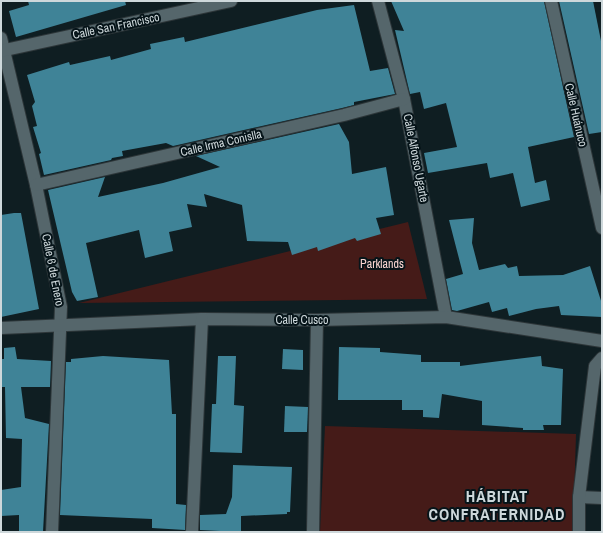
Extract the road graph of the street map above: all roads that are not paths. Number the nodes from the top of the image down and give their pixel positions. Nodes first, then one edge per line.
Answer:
1 (231, 1) edge
2 (378, 1) edge
3 (551, 1) edge
4 (177, 7) edge
5 (1, 38) edge
6 (3, 50) edge
7 (404, 99) junction
8 (36, 185) junction
9 (602, 228) edge
10 (446, 317) junction
11 (202, 319) junction
12 (317, 320) junction
13 (60, 324) junction
14 (1, 328) edge
15 (602, 341) edge
16 (602, 358) edge
17 (579, 497) junction
18 (602, 498) edge
19 (52, 532) edge
20 (192, 532) edge
21 (313, 532) edge
22 (579, 532) edge

1 - 4 street, Calle San Francisco
2 - 7 street, Calle Alfonso Ugarte
3 - 9 street, Calle Huánuco
4 - 6 street, Calle San Francisco
5 - 6 street, Calle 6 de Enero
6 - 8 street, Calle 6 de Enero
7 - 8 street, Calle Irma Conislla
7 - 10 street, Calle Alfonso Ugarte
8 - 13 street, Calle 6 de Enero
10 - 12 street, Calle Cusco
10 - 15 street, Calle Cusco
11 - 12 street, Calle Cusco
11 - 13 street, Calle Cusco
11 - 20 street
12 - 21 street
13 - 14 street, Calle Cusco
13 - 19 street, Calle 6 de Enero
16 - 17 street
17 - 18 street
17 - 22 street

